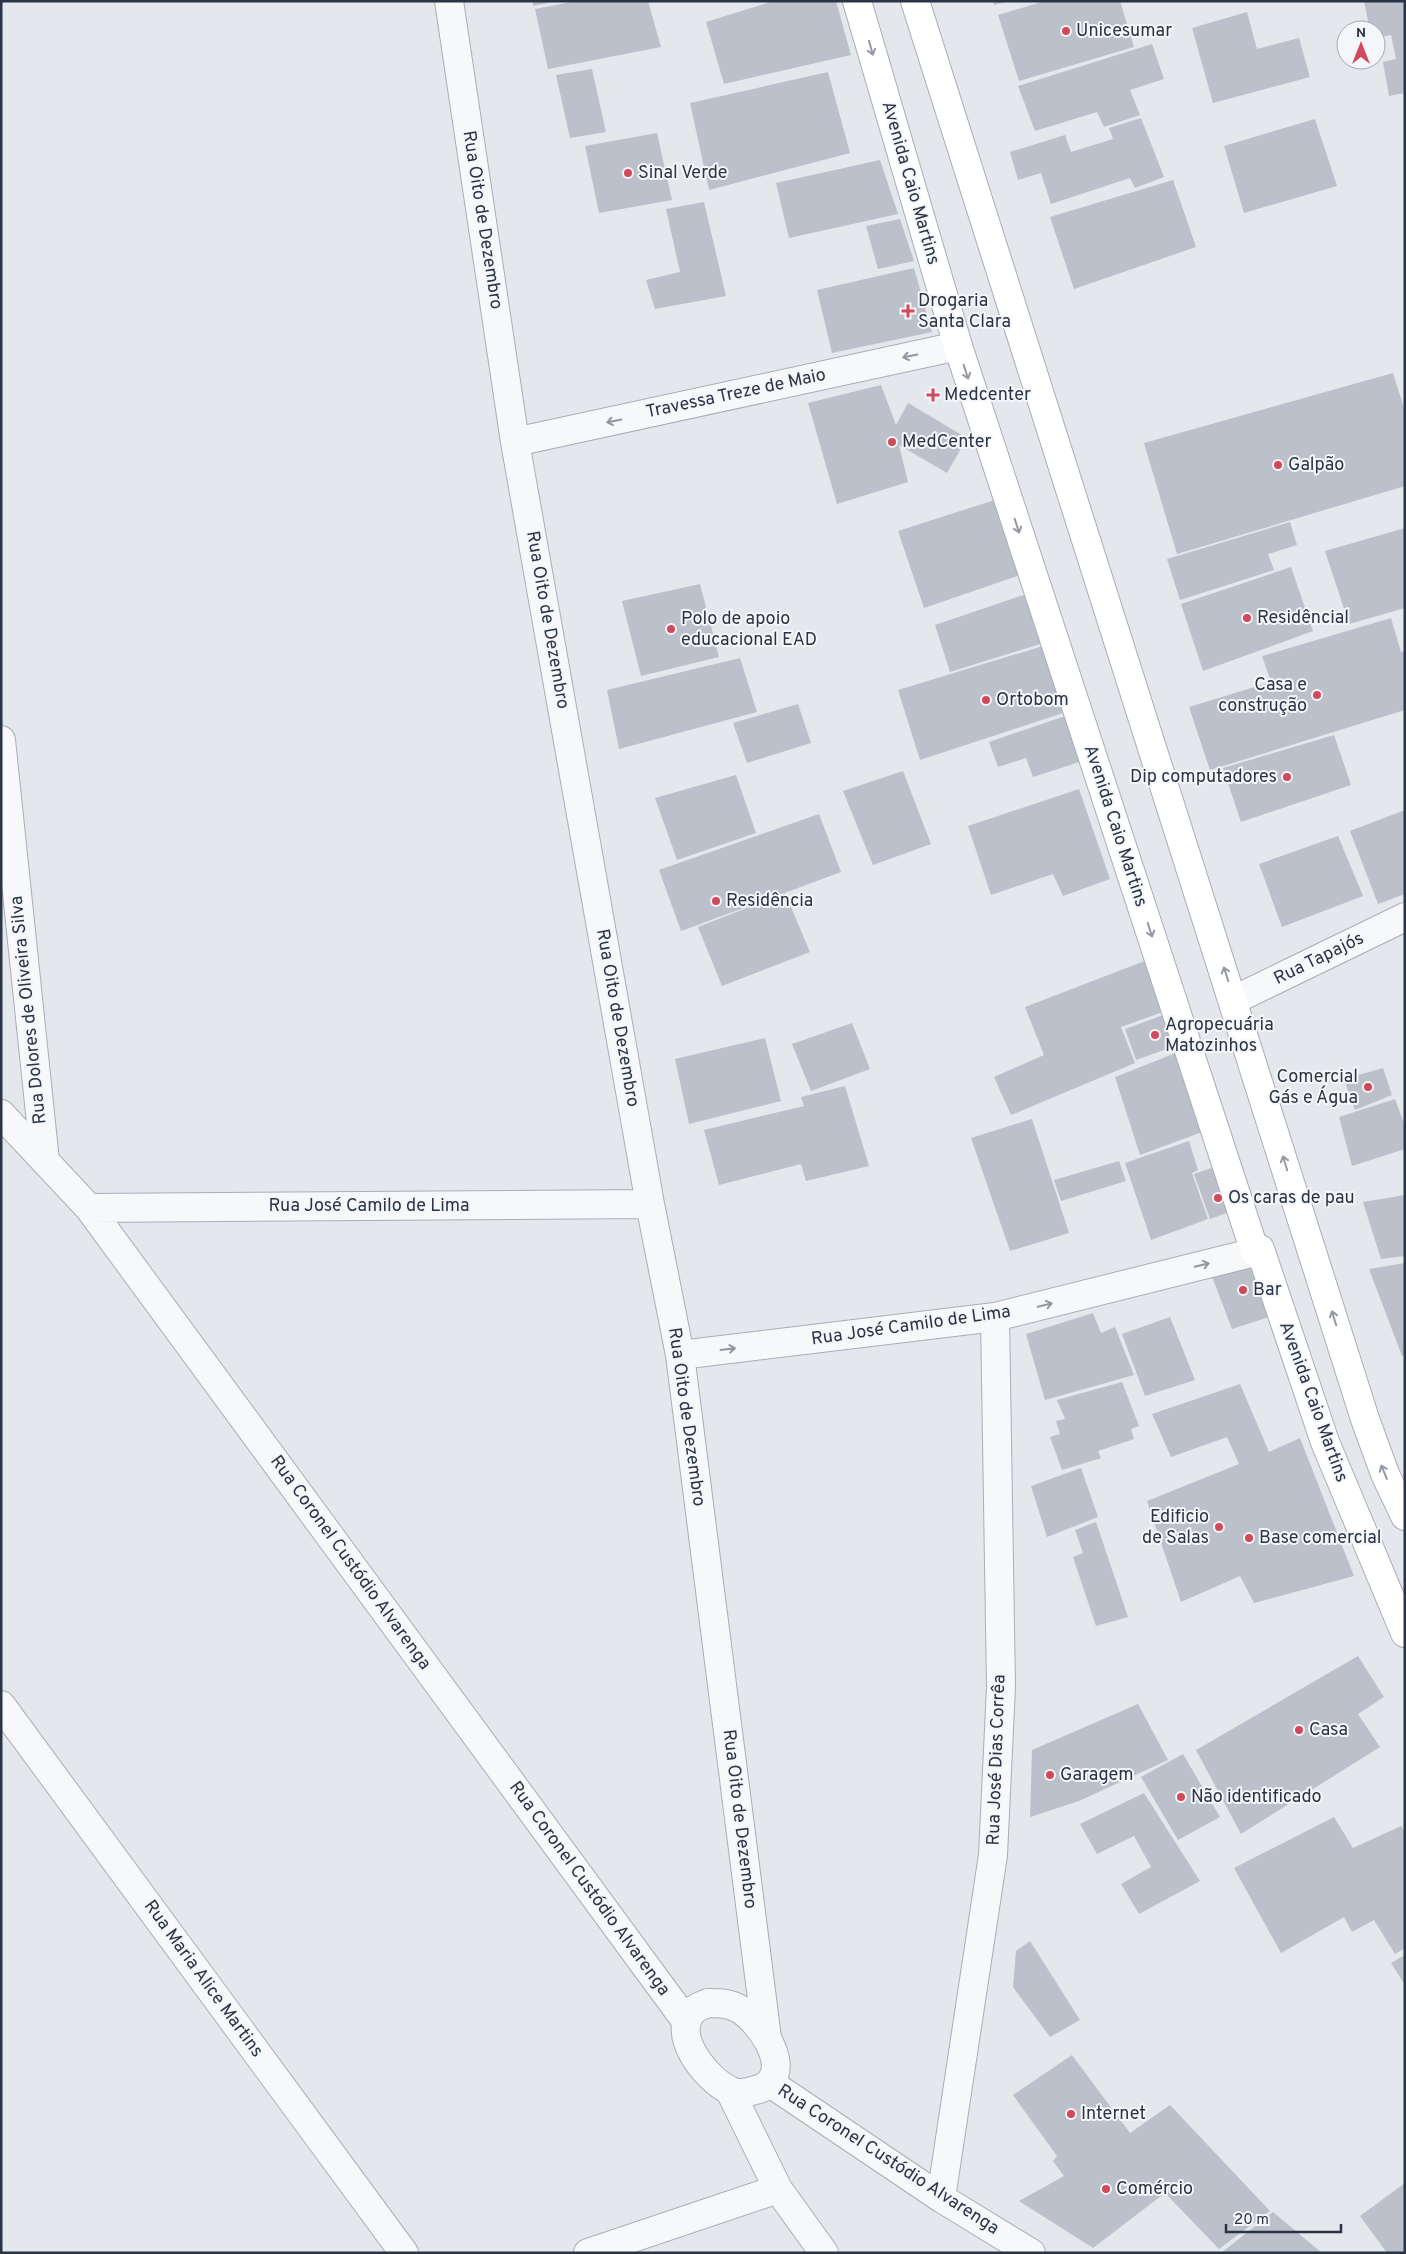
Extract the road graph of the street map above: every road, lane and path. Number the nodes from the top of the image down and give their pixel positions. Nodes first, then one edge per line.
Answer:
1 (449, 1) edge
2 (857, 1) edge
3 (916, 1) edge
4 (958, 346) junction
5 (515, 442) junction
6 (1, 740) edge
7 (1405, 917) edge
8 (1234, 1000) junction
9 (1, 1114) edge
10 (45, 1160) junction
11 (650, 1204) junction
12 (89, 1208) junction
13 (1255, 1252) junction
14 (995, 1317) junction
15 (680, 1355) junction
16 (1405, 1516) edge
17 (1405, 1633) edge
18 (1, 1705) edge
19 (686, 2021) junction
20 (767, 2038) junction
21 (770, 2083) junction
22 (730, 2092) junction
23 (778, 2189) junction
24 (941, 2198) junction
25 (404, 2253) edge
26 (588, 2253) edge
27 (824, 2253) edge
28 (1031, 2253) edge

1 - 5 street, Rua Oito de Dezembro
2 -> 4 main road, Avenida Caio Martins
8 -> 3 main road
4 -> 5 street, Travessa Treze de Maio
4 -> 13 main road, Avenida Caio Martins
5 - 11 street, Rua Oito de Dezembro
6 - 10 street, Rua Dolores de Oliveira Silva
7 - 8 street, Rua Tapajós
16 -> 8 main road
9 - 10 street, Rua Coronel Custódio Alvarenga
10 - 12 street, Rua Coronel Custódio Alvarenga
11 - 12 street, Rua José Camilo de Lima
11 - 15 street, Rua Oito de Dezembro
12 - 19 street, Rua Coronel Custódio Alvarenga
14 -> 13 street, Rua José Camilo de Lima
13 - 17 main road, Avenida Caio Martins
15 -> 14 street, Rua José Camilo de Lima
14 - 24 street, Rua José Dias Corrêa
15 - 20 street, Rua Oito de Dezembro
18 - 25 street, Rua Maria Alice Martins
19 - 20 street
19 - 22 street
20 - 21 street
21 - 22 street
21 - 24 street, Rua Coronel Custódio Alvarenga
22 - 23 street
23 - 26 street
23 - 27 street
24 - 28 street, Rua Coronel Custódio Alvarenga

